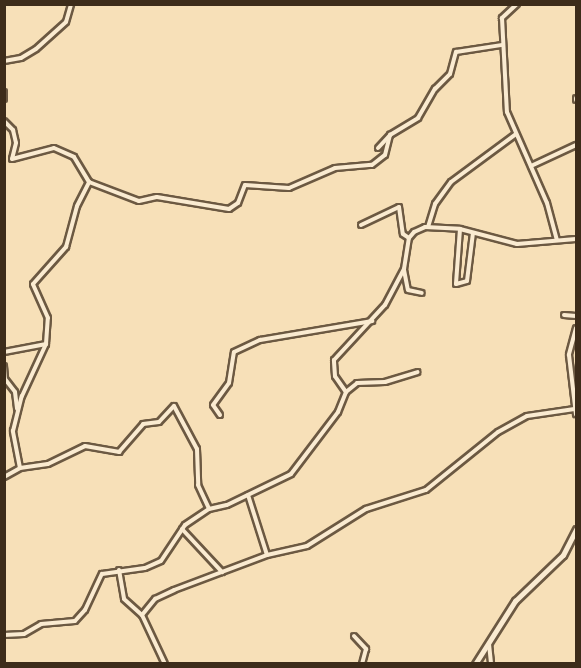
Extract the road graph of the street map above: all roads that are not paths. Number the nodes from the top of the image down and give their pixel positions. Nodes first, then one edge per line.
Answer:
1 (71, 4) edge
2 (518, 4) edge
3 (502, 45) junction
4 (4, 61) edge
5 (4, 92) edge
6 (4, 99) edge
7 (4, 121) edge
8 (516, 134) junction
9 (390, 135) junction
10 (576, 145) edge
11 (378, 148) dead end
12 (530, 166) junction
13 (89, 182) junction
14 (361, 225) dead end
15 (428, 227) junction
16 (460, 229) junction
17 (473, 233) junction
18 (409, 238) junction
19 (576, 239) edge
20 (557, 240) junction
21 (404, 269) junction
22 (422, 293) dead end
23 (564, 315) dead end
24 (576, 316) edge
25 (373, 321) junction
26 (576, 328) edge
27 (46, 344) junction
28 (4, 352) edge
29 (569, 355) junction
30 (576, 355) edge
31 (4, 366) edge
32 (418, 372) dead end
33 (346, 392) junction
34 (18, 409) junction
35 (573, 409) junction
36 (220, 415) dead end
37 (576, 415) edge
38 (20, 468) junction
39 (4, 477) edge
40 (248, 495) junction
41 (209, 509) junction
42 (182, 529) junction
43 (576, 529) edge
44 (267, 555) junction
45 (119, 570) junction
46 (222, 572) junction
47 (142, 615) junction
48 (4, 635) edge
49 (354, 636) dead end
50 (489, 644) junction
51 (165, 663) edge
52 (362, 663) edge
53 (475, 663) edge
54 (491, 663) edge

1 - 4 street
2 - 3 street
3 - 8 street
3 - 9 street
5 - 6 street
7 - 13 street
8 - 12 street
8 - 15 street
9 - 11 street
9 - 13 street
10 - 12 street
12 - 20 street
13 - 27 street
14 - 18 street
15 - 16 street
15 - 18 street
16 - 17 street
16 - 17 street
17 - 20 street
18 - 21 street
19 - 20 street
21 - 22 street
21 - 25 street
23 - 24 street
25 - 33 street
25 - 36 street
26 - 29 street
27 - 28 street
27 - 34 street
29 - 30 street
29 - 35 street
31 - 34 street
32 - 33 street
33 - 40 street
34 - 38 street
35 - 37 street
35 - 44 street
38 - 39 street
38 - 41 street
40 - 41 street
40 - 44 street
41 - 42 street
42 - 45 street
42 - 46 street
43 - 50 street
44 - 46 street
45 - 47 street
45 - 48 street
46 - 47 street
47 - 51 street
49 - 52 street
50 - 53 street
50 - 54 street

